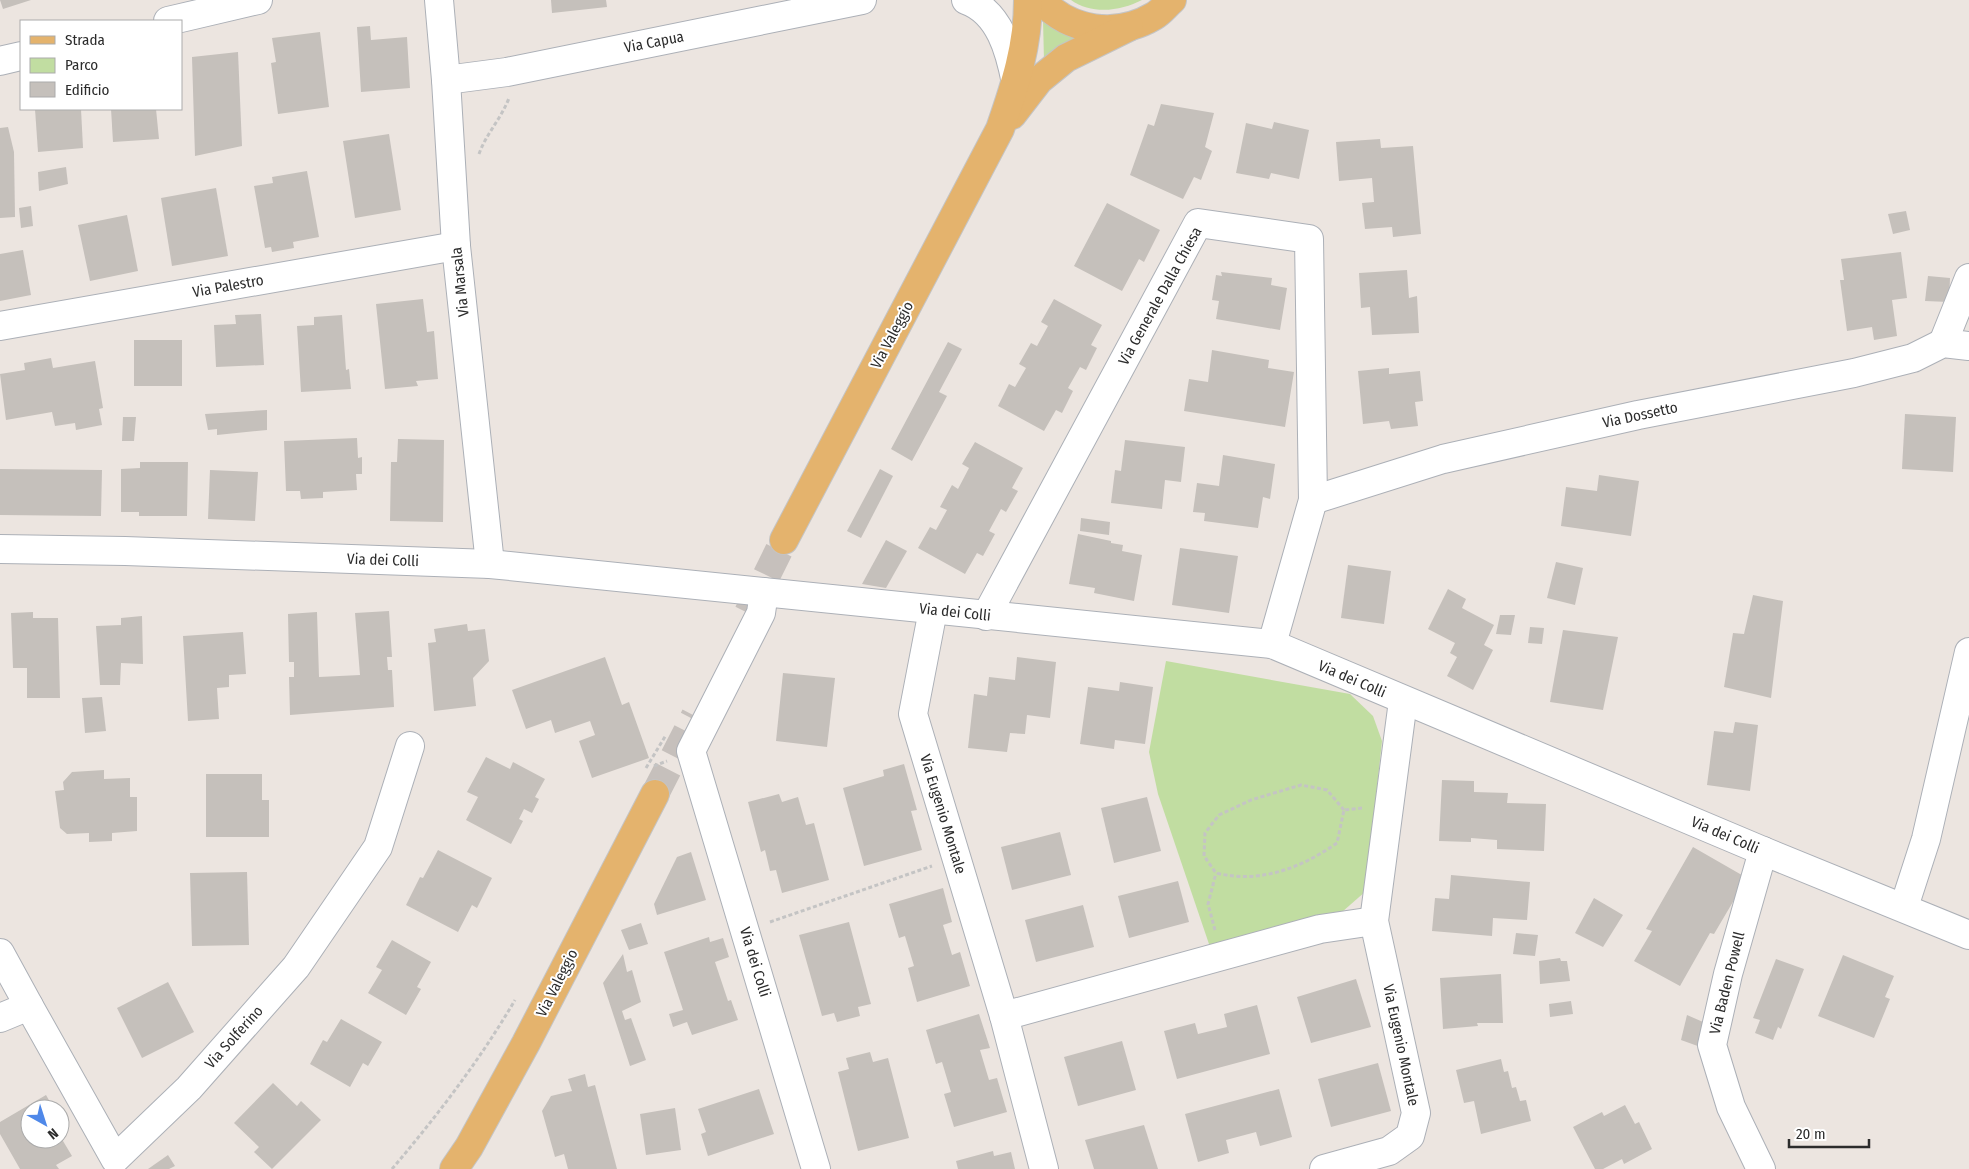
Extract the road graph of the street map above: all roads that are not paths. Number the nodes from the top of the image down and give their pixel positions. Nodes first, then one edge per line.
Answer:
1 (258, 0) edge
2 (439, 0) edge
3 (862, 0) edge
4 (966, 0) edge
5 (1028, 0) edge
6 (1040, 0) edge
7 (1172, 0) edge
8 (172, 20) edge
9 (1129, 27) junction
10 (20, 56) edge
11 (0, 61) edge
12 (446, 80) junction
13 (1016, 83) junction
14 (1000, 129) junction
15 (456, 246) junction
16 (1969, 278) edge
17 (0, 326) edge
18 (1956, 344) edge
19 (1313, 500) junction
20 (784, 540) tunnel mouth
21 (0, 549) edge
22 (490, 564) junction
23 (764, 592) junction
24 (933, 610) junction
25 (986, 616) junction
26 (1272, 644) junction
27 (1969, 652) edge
28 (1404, 701) junction
29 (410, 746) dead end
30 (655, 794) tunnel mouth
31 (1763, 851) junction
32 (1904, 907) junction
33 (1374, 921) junction
34 (1969, 935) edge
35 (0, 953) edge
36 (29, 1006) junction
37 (1004, 1016) junction
38 (0, 1018) edge
39 (454, 1169) edge
40 (816, 1169) edge
41 (1044, 1169) edge
42 (1324, 1169) edge
43 (1761, 1169) edge

1 - 8 street
2 - 12 street, Via Marsala
3 - 12 street, Via Capua
4 - 13 street
5 - 13 main road, Via Valeggio
6 - 9 main road
7 - 9 main road, Via Valeggio
9 - 14 main road, Via Valeggio
10 - 11 street
12 - 15 street, Via Marsala
13 - 14 main road, Via Valeggio
14 - 20 main road, Via Valeggio
15 - 17 street, Via Palestro
15 - 22 street, Via Marsala
16 - 18 street
18 - 19 street, Via Dossetto
19 - 25 street, Via Generale Dalla Chiesa
19 - 26 street, Via Generale Dalla Chiesa
21 - 22 street, Via dei Colli
22 - 23 street, Via dei Colli
23 - 24 street, Via dei Colli
23 - 40 street, Via dei Colli
24 - 25 street, Via dei Colli
24 - 37 street, Via Eugenio Montale
25 - 26 street, Via dei Colli
26 - 28 street, Via dei Colli
27 - 32 street
28 - 31 street, Via dei Colli
28 - 33 street, Via Eugenio Montale
29 - 36 street, Via Solferino
30 - 39 main road, Via Valeggio
31 - 32 street, Via dei Colli
31 - 43 street, Via Baden Powell
32 - 34 street, Via dei Colli
33 - 37 street
33 - 42 street, Via Eugenio Montale
35 - 36 street, Via Solferino
36 - 38 street
37 - 41 street, Via Eugenio Montale

